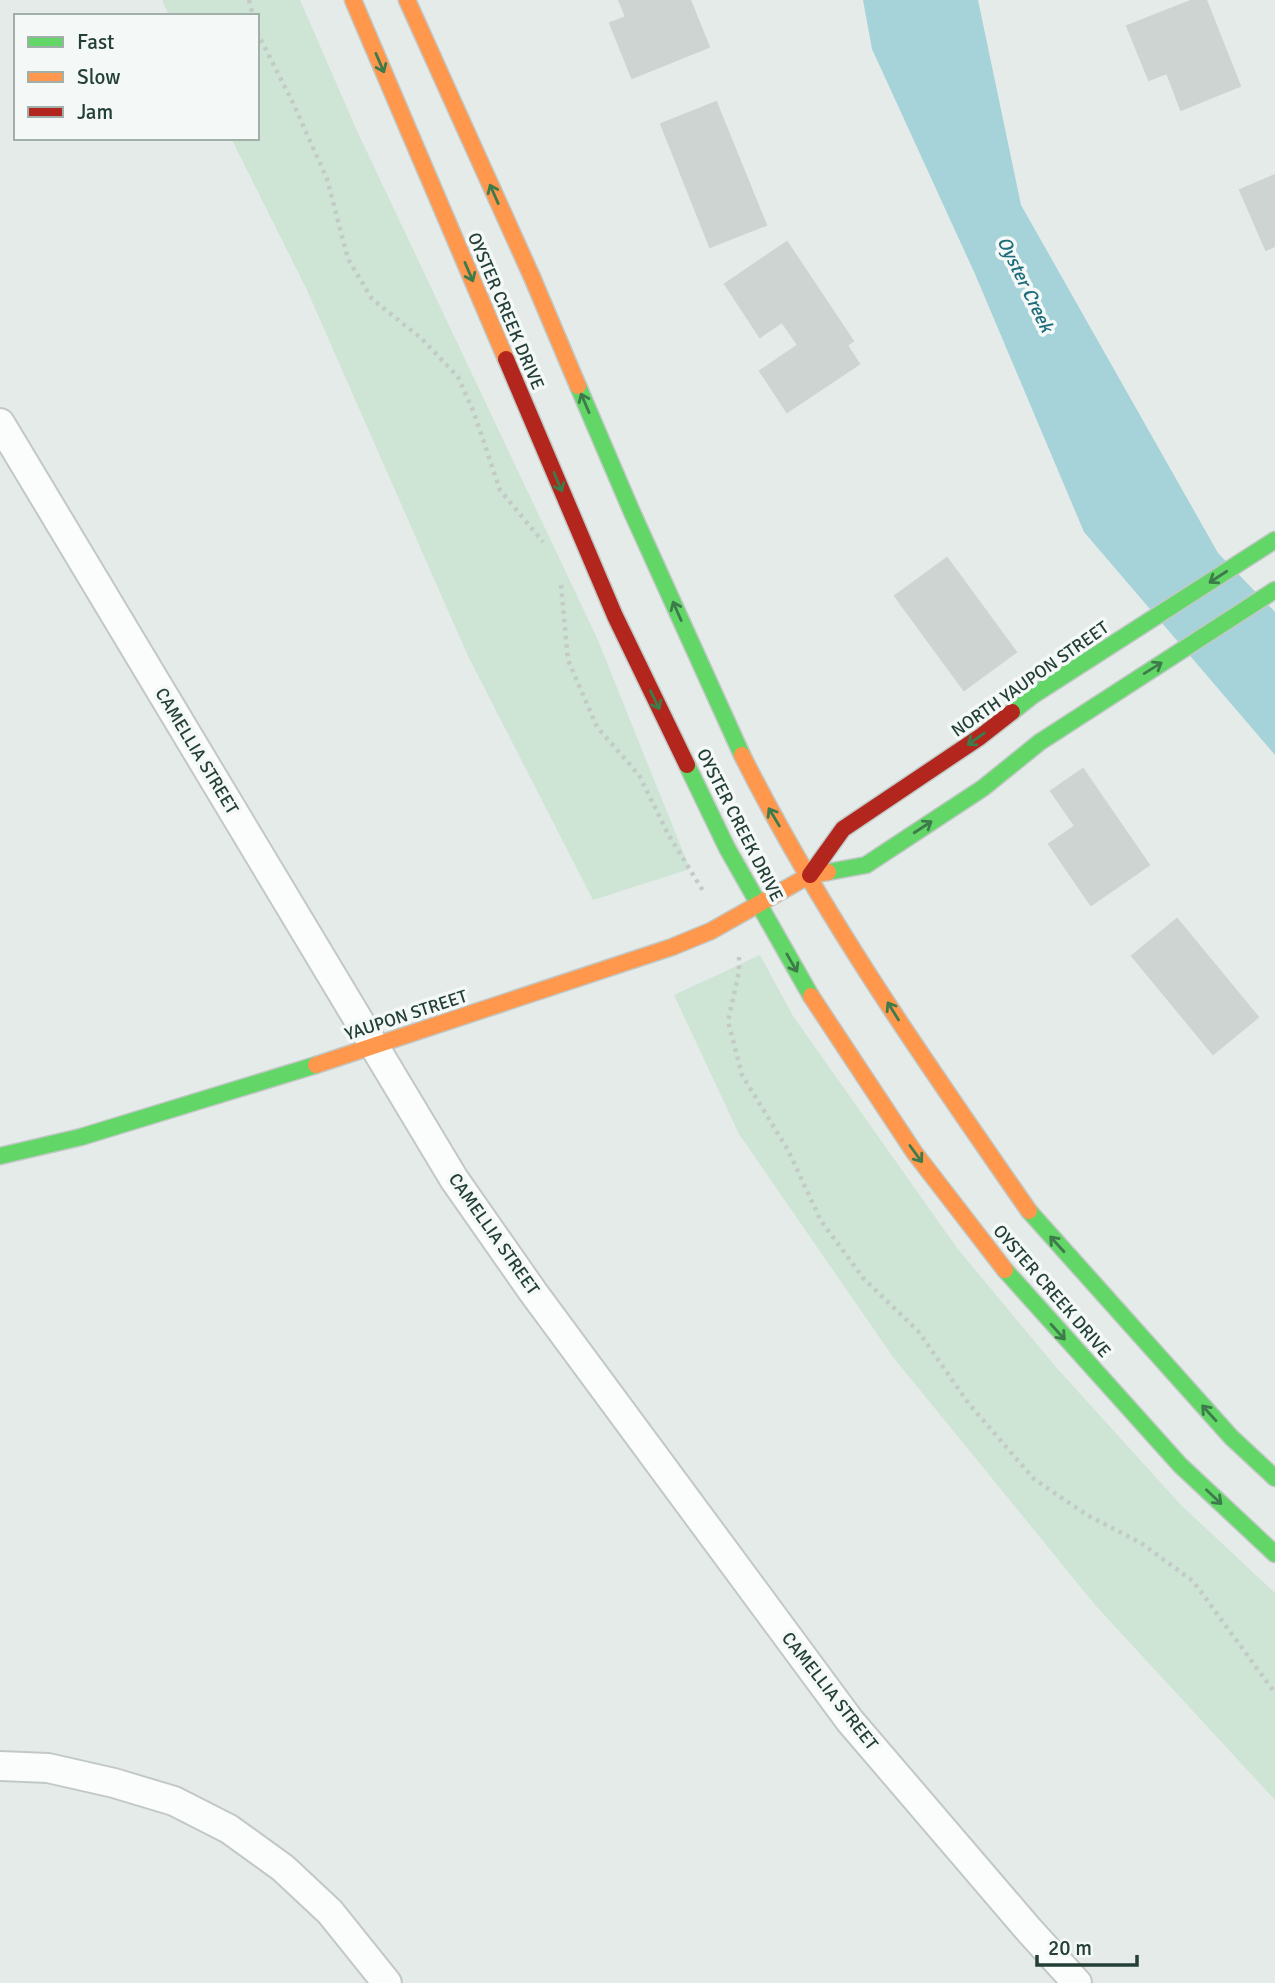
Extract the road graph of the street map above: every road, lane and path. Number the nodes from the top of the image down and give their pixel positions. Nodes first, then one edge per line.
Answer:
1 (353, 0) edge
2 (407, 0) edge
3 (0, 423) edge
4 (1275, 540) edge
5 (1275, 590) edge
6 (843, 829) joint
7 (810, 874) junction
8 (758, 904) junction
9 (374, 1047) junction
10 (0, 1156) edge
11 (1275, 1478) edge
12 (1275, 1554) edge
13 (0, 1766) edge
14 (387, 1983) edge
15 (1077, 1983) edge

1 -> 8 main road, OYSTER CREEK DRIVE
7 -> 2 main road, OYSTER CREEK DRIVE
3 - 9 street, CAMELLIA STREET
4 -> 6 main road, NORTH YAUPON STREET
7 -> 5 main road, YAUPON STREET
6 - 7 main road, YAUPON STREET
7 - 8 main road, YAUPON STREET
11 -> 7 main road, OYSTER CREEK DRIVE
8 - 9 main road, YAUPON STREET
8 -> 12 main road, OYSTER CREEK DRIVE
9 - 10 main road, YAUPON STREET
9 - 15 street, CAMELLIA STREET
13 - 14 street

